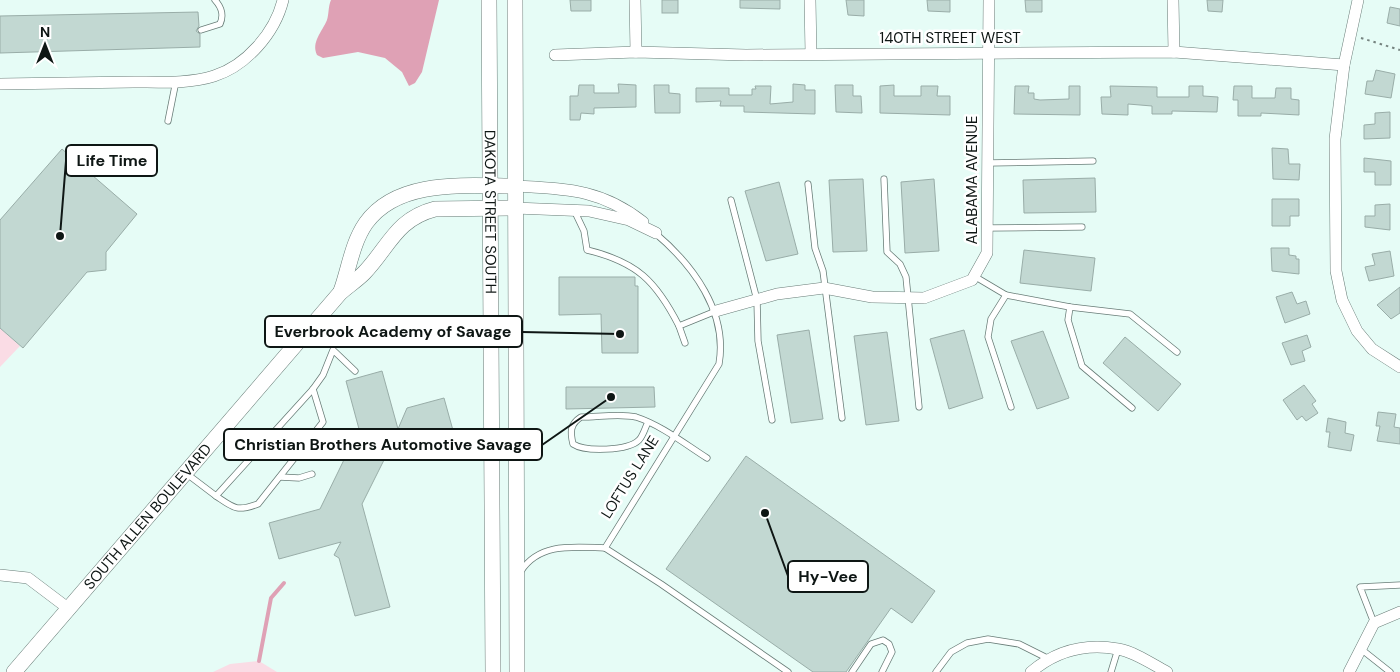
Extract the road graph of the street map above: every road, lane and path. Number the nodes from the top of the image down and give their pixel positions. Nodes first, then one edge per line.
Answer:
1 (215, 0) edge
2 (283, 0) edge
3 (489, 0) edge
4 (515, 0) edge
5 (635, 0) edge
6 (810, 0) edge
7 (989, 0) edge
8 (1173, 0) edge
9 (1358, 0) edge
10 (201, 30) dead end
11 (1359, 37) dead end
12 (1400, 50) edge
13 (636, 52) junction
14 (1174, 52) junction
15 (555, 54) dead end
16 (811, 54) junction
17 (988, 54) junction
18 (1344, 64) junction
19 (176, 81) junction
20 (0, 84) edge
21 (168, 120) dead end
22 (1093, 161) dead end
23 (988, 163) junction
24 (884, 179) dead end
25 (808, 184) dead end
26 (490, 186) junction
27 (516, 186) junction
28 (731, 200) dead end
29 (490, 208) junction
30 (516, 208) junction
31 (574, 210) junction
32 (646, 225) joint
33 (1082, 227) dead end
34 (987, 228) junction
35 (656, 233) junction
36 (974, 276) junction
37 (824, 288) junction
38 (340, 293) junction
39 (1006, 295) junction
40 (908, 298) junction
41 (757, 300) junction
42 (1070, 307) junction
43 (716, 311) junction
44 (679, 326) junction
45 (685, 343) dead end
46 (1177, 352) dead end
47 (1400, 367) edge
48 (355, 371) dead end
49 (313, 389) junction
50 (1011, 407) dead end
51 (919, 408) dead end
52 (1132, 408) dead end
53 (842, 418) dead end
54 (772, 420) dead end
55 (648, 422) junction
56 (314, 434) junction
57 (673, 436) junction
58 (321, 455) dead end
59 (707, 458) dead end
60 (185, 473) junction
61 (312, 474) dead end
62 (280, 477) junction
63 (216, 496) junction
64 (605, 548) junction
65 (0, 575) edge
66 (517, 577) junction
67 (1400, 585) edge
68 (69, 609) junction
69 (1400, 612) edge
70 (1374, 623) junction
71 (1361, 648) junction
72 (1118, 649) junction
73 (1047, 658) junction
74 (14, 672) edge
75 (493, 672) edge
76 (517, 672) edge
77 (788, 672) edge
78 (852, 672) edge
79 (882, 672) edge
80 (936, 672) edge
81 (1031, 672) edge
82 (1111, 672) edge
83 (1167, 672) edge
84 (1349, 672) edge
85 (1390, 672) edge

1 - 10 lane
2 - 19 street
3 - 26 main road, DAKOTA STREET SOUTH
4 - 27 main road, DAKOTA STREET SOUTH
5 - 13 street
6 - 16 street
7 - 17 street, ALABAMA AVENUE
8 - 14 street
9 - 18 street
11 - 12 path
13 - 15 street, 140TH STREET WEST
13 - 16 street, 140TH STREET WEST
14 - 17 street, 140TH STREET WEST
14 - 18 street, 140TH STREET WEST
16 - 17 street, 140TH STREET WEST
17 - 23 street, ALABAMA AVENUE
18 - 47 street
19 - 20 street
19 - 21 lane
22 - 23 lane
23 - 34 street, ALABAMA AVENUE
24 - 40 lane
25 - 37 lane
26 - 27 main road, SOUTH ALLEN BOULEVARD
26 - 29 main road, DAKOTA STREET SOUTH
26 - 38 main road, SOUTH ALLEN BOULEVARD
27 - 30 main road, DAKOTA STREET SOUTH
27 - 32 street, LOFTUS LANE
28 - 41 lane
29 - 30 main road, SOUTH ALLEN BOULEVARD
29 - 38 main road, SOUTH ALLEN BOULEVARD
29 - 75 main road, DAKOTA STREET SOUTH
30 - 31 street, LOFTUS LANE
30 - 66 main road, DAKOTA STREET SOUTH
31 - 35 street, LOFTUS LANE
31 - 44 lane
32 - 35 lane, LOFTUS LANE
33 - 34 lane
34 - 36 street, ALABAMA AVENUE
35 - 43 lane, LOFTUS LANE
36 - 39 lane
36 - 40 street
37 - 40 street
37 - 41 street
37 - 53 lane
38 - 60 main road, SOUTH ALLEN BOULEVARD
39 - 42 lane
39 - 50 lane
40 - 51 lane
41 - 43 street
41 - 54 lane
42 - 46 lane
42 - 52 lane
43 - 44 lane
43 - 57 lane, LOFTUS LANE
44 - 45 lane
48 - 49 lane
49 - 56 lane
49 - 63 lane
55 - 55 lane
55 - 57 lane
56 - 58 lane
56 - 62 lane
57 - 59 lane
57 - 64 lane, LOFTUS LANE
60 - 63 lane
60 - 68 main road, SOUTH ALLEN BOULEVARD
61 - 62 lane
62 - 63 lane
64 - 66 lane
64 - 77 lane
65 - 68 street
66 - 76 main road, DAKOTA STREET SOUTH
67 - 70 lane
68 - 74 main road, SOUTH ALLEN BOULEVARD
69 - 70 street
70 - 71 street
71 - 84 street
71 - 85 lane
72 - 73 street
72 - 82 lane
72 - 83 street
73 - 80 lane
73 - 81 street
78 - 79 lane

